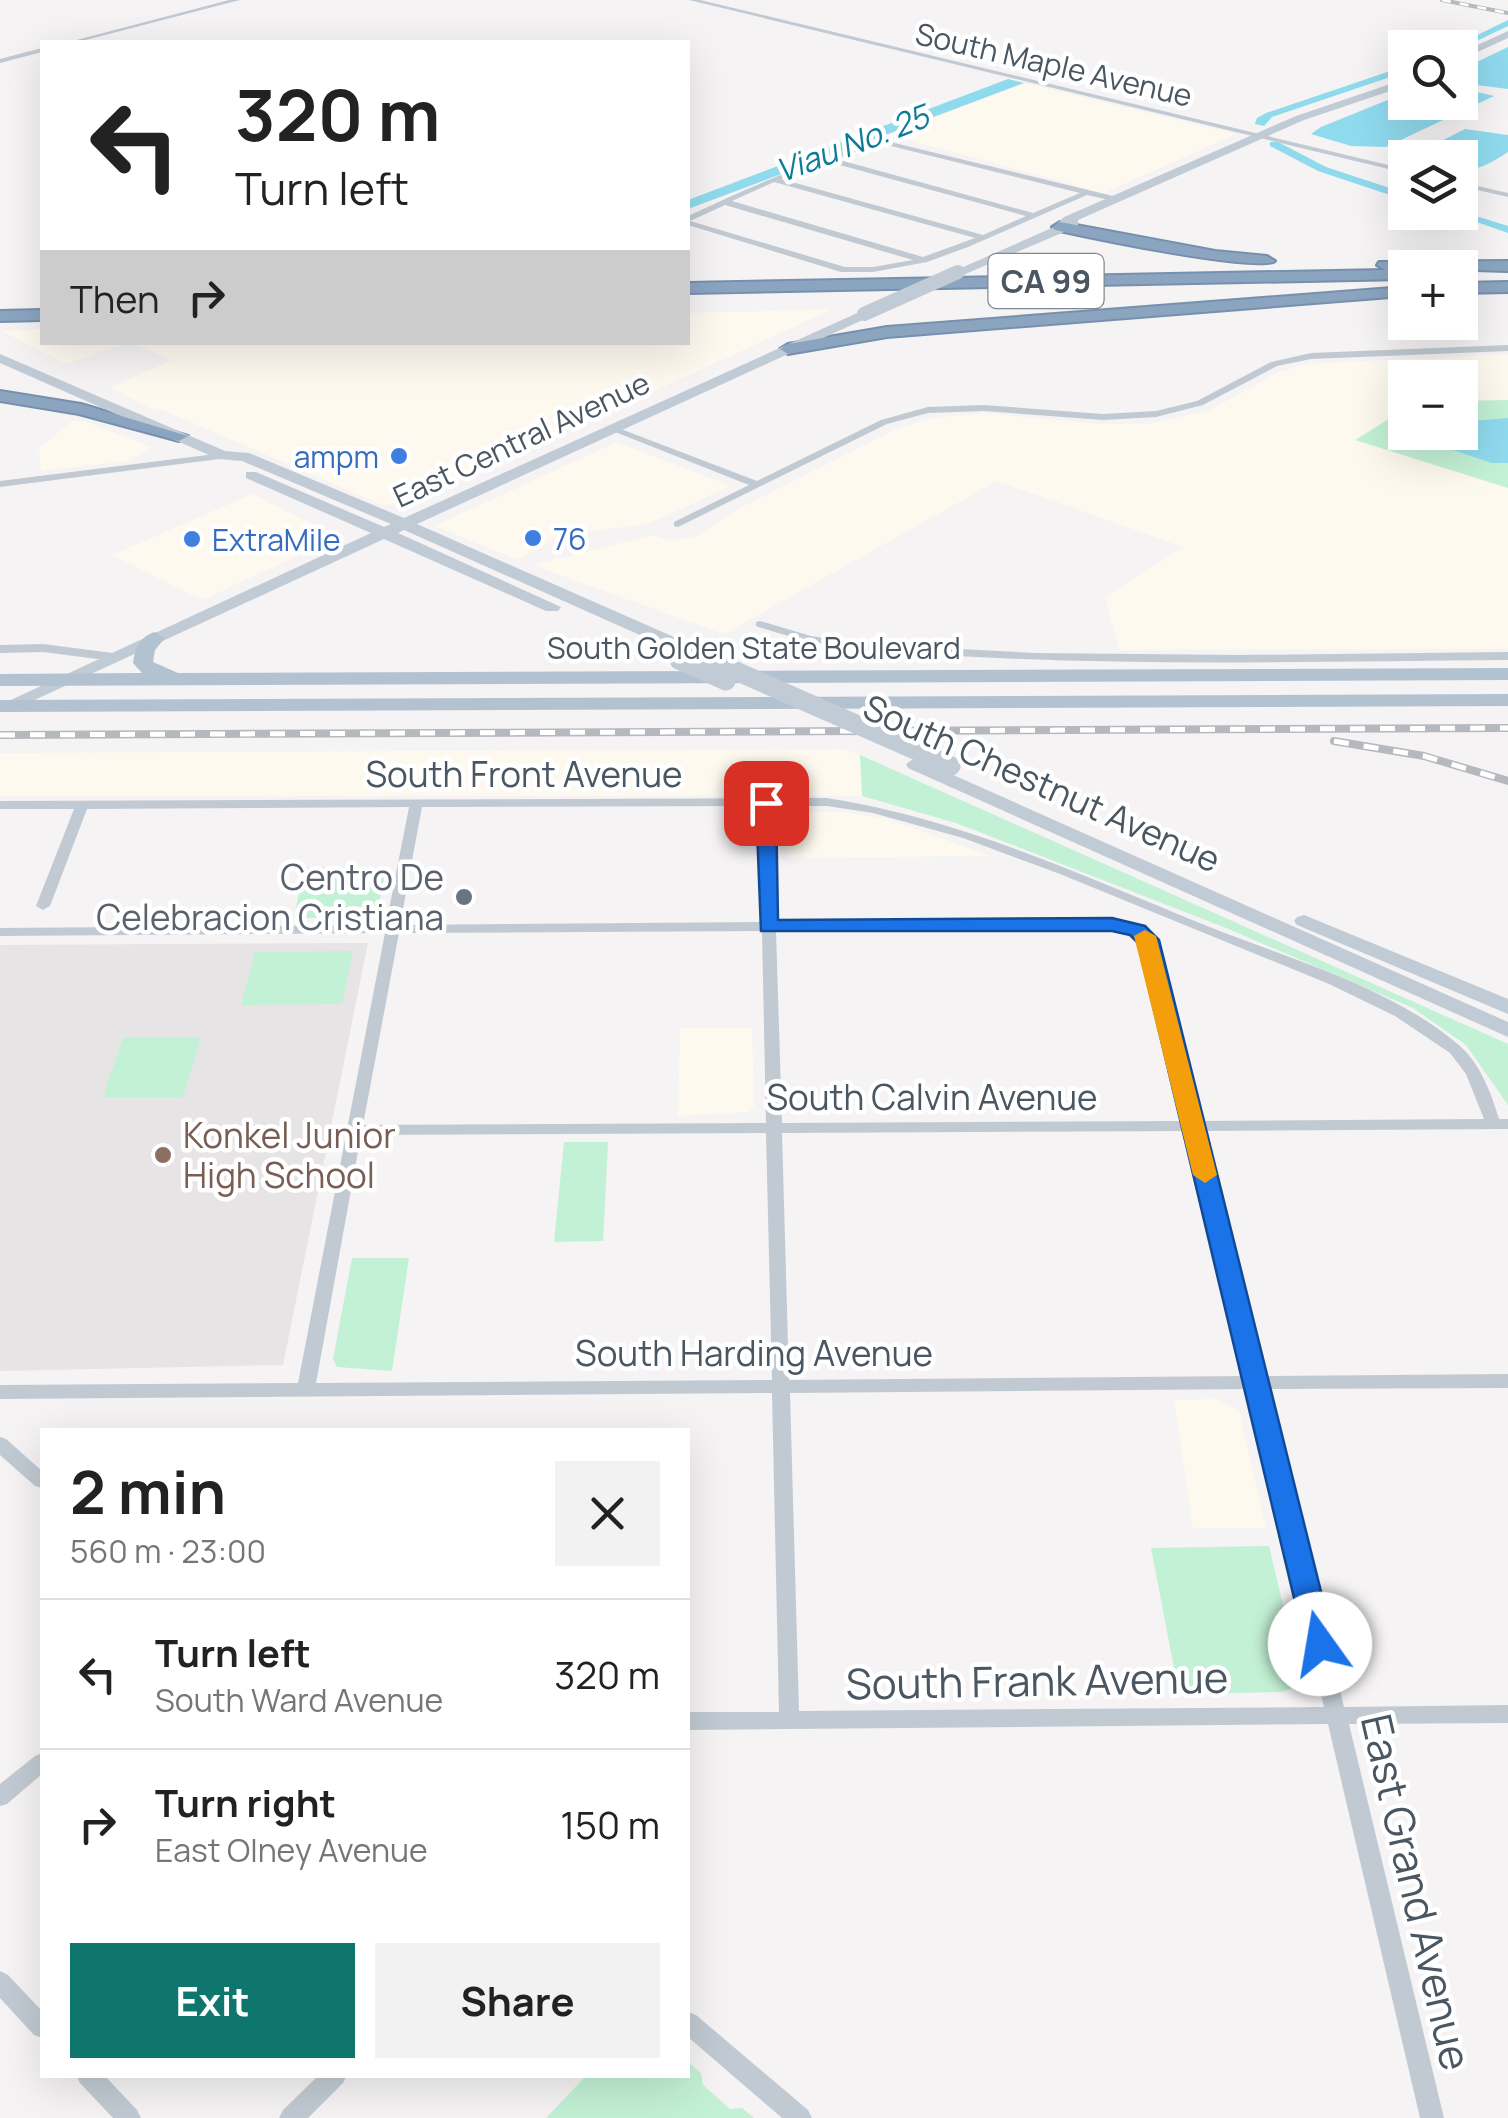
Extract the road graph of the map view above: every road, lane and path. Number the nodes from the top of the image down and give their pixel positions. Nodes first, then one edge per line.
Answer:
1 (236, 0) edge
2 (692, 0) edge
3 (1508, 34) edge
4 (80, 40) edge
5 (1478, 48) edge
6 (40, 51) edge
7 (0, 61) edge
8 (1388, 88) edge
9 (1258, 136) junction
10 (828, 159) junction
11 (1388, 167) edge
12 (774, 179) junction
13 (1478, 188) edge
14 (1088, 193) junction
15 (1508, 195) edge
16 (1118, 200) junction
17 (722, 202) junction
18 (1093, 215) junction
19 (1031, 216) junction
20 (690, 220) edge
21 (690, 222) edge
22 (1060, 227) junction
23 (1106, 233) junction
24 (980, 236) junction
25 (924, 260) junction
26 (1508, 269) edge
27 (1478, 272) edge
28 (1388, 274) edge
29 (690, 288) edge
30 (1478, 288) edge
31 (1508, 288) edge
32 (1388, 290) edge
33 (1388, 291) edge
34 (40, 301) edge
35 (0, 302) edge
36 (690, 303) edge
37 (40, 315) edge
38 (0, 316) edge
39 (858, 317) junction
40 (887, 332) junction
41 (1508, 348) edge
42 (788, 349) junction
43 (0, 358) edge
44 (42, 377) junction
45 (0, 394) edge
46 (610, 428) junction
47 (179, 436) junction
48 (223, 456) junction
49 (0, 484) edge
50 (754, 484) junction
51 (402, 524) junction
52 (678, 524) dead end
53 (383, 533) junction
54 (760, 624) dead end
55 (155, 638) junction
56 (5, 649) edge
57 (1508, 656) edge
58 (114, 658) junction
59 (1508, 674) edge
60 (0, 680) edge
61 (180, 680) junction
62 (61, 681) junction
63 (1508, 700) edge
64 (4, 706) edge
65 (766, 803) junction
66 (416, 804) junction
67 (0, 806) edge
68 (81, 806) junction
69 (43, 906) dead end
70 (768, 926) junction
71 (393, 928) junction
72 (0, 932) edge
73 (1508, 1007) edge
74 (1508, 1030) edge
75 (1500, 1124) edge
76 (1194, 1126) junction
77 (774, 1128) junction
78 (356, 1130) junction
79 (1508, 1381) edge
80 (1257, 1382) junction
81 (781, 1385) junction
82 (306, 1388) junction
83 (0, 1392) edge
84 (0, 1444) edge
85 (40, 1479) edge
86 (1508, 1714) edge
87 (1337, 1715) junction
88 (690, 1720) edge
89 (789, 1720) junction
90 (40, 1764) edge
91 (0, 1796) edge
92 (0, 1982) edge
93 (40, 2024) edge
94 (690, 2024) edge
95 (91, 2078) edge
96 (332, 2078) edge
97 (129, 2118) edge
98 (291, 2118) edge
99 (800, 2118) edge
100 (1432, 2118) edge

1 - 4 street
2 - 9 street, South Maple Avenue
3 - 5 main road
6 - 7 street
8 - 9 main road, East Central Avenue
9 - 11 street, South Maple Avenue
9 - 16 main road, East Central Avenue
10 - 12 street
10 - 14 street
10 - 19 street
12 - 17 street
12 - 24 street
13 - 15 street
14 - 16 street
14 - 19 street
16 - 18 main road, East Central Avenue
16 - 22 main road, East Central Avenue
17 - 20 street
17 - 25 street
18 - 22 main road, East Central Avenue
18 - 23 highway
19 - 24 street
21 - 25 street
22 - 23 highway
22 - 39 main road, East Central Avenue, bridge
23 - 26 highway
24 - 25 street
26 - 27 highway
28 - 29 highway, CA 99
30 - 31 highway
32 - 36 highway, CA 99
33 - 40 highway
34 - 35 highway
37 - 38 highway
39 - 40 highway
39 - 42 main road, East Central Avenue
40 - 42 highway
41 - 50 street
42 - 46 main road, East Central Avenue
43 - 44 main road, South Chestnut Avenue
44 - 45 highway
44 - 47 main road, South Chestnut Avenue
45 - 47 highway
46 - 50 street
46 - 51 main road, East Central Avenue
47 - 48 main road, South Chestnut Avenue
48 - 49 street
48 - 51 main road, South Chestnut Avenue
48 - 53 main road, South Chestnut Avenue
50 - 52 street
51 - 53 main road, East Central Avenue
51 - 73 main road, South Chestnut Avenue, bridge
53 - 55 main road, East Central Avenue
53 - 74 main road, South Chestnut Avenue, bridge
54 - 57 street
55 - 58 main road, East Central Avenue
55 - 61 main road
56 - 58 street
58 - 62 main road, East Central Avenue
59 - 61 main road, South Golden State Boulevard
60 - 62 main road, South Golden State Boulevard
61 - 62 main road, South Golden State Boulevard
62 - 64 main road, East Central Avenue
63 - 64 main road, South Golden State Boulevard
65 - 66 street, South Front Avenue
65 - 70 street
65 - 75 street, South Front Avenue
66 - 68 street, South Front Avenue
66 - 71 street
67 - 68 street, South Front Avenue
68 - 69 street
70 - 71 street
70 - 76 street, East Grand Avenue
70 - 77 street
71 - 72 street
71 - 78 street
75 - 76 street, South Calvin Avenue
76 - 77 street, South Calvin Avenue
76 - 80 street, East Grand Avenue
77 - 78 street, South Calvin Avenue
77 - 81 street
78 - 82 street
79 - 80 street, South Harding Avenue
80 - 81 street, South Harding Avenue
80 - 87 street, East Grand Avenue
81 - 82 street, South Harding Avenue
81 - 89 street
82 - 83 street, South Harding Avenue
84 - 85 street
86 - 87 street, South Frank Avenue
87 - 89 street, South Frank Avenue
87 - 100 street, East Grand Avenue
88 - 89 street, South Frank Avenue
90 - 91 street
92 - 93 street
94 - 99 street
95 - 97 street
96 - 98 street

